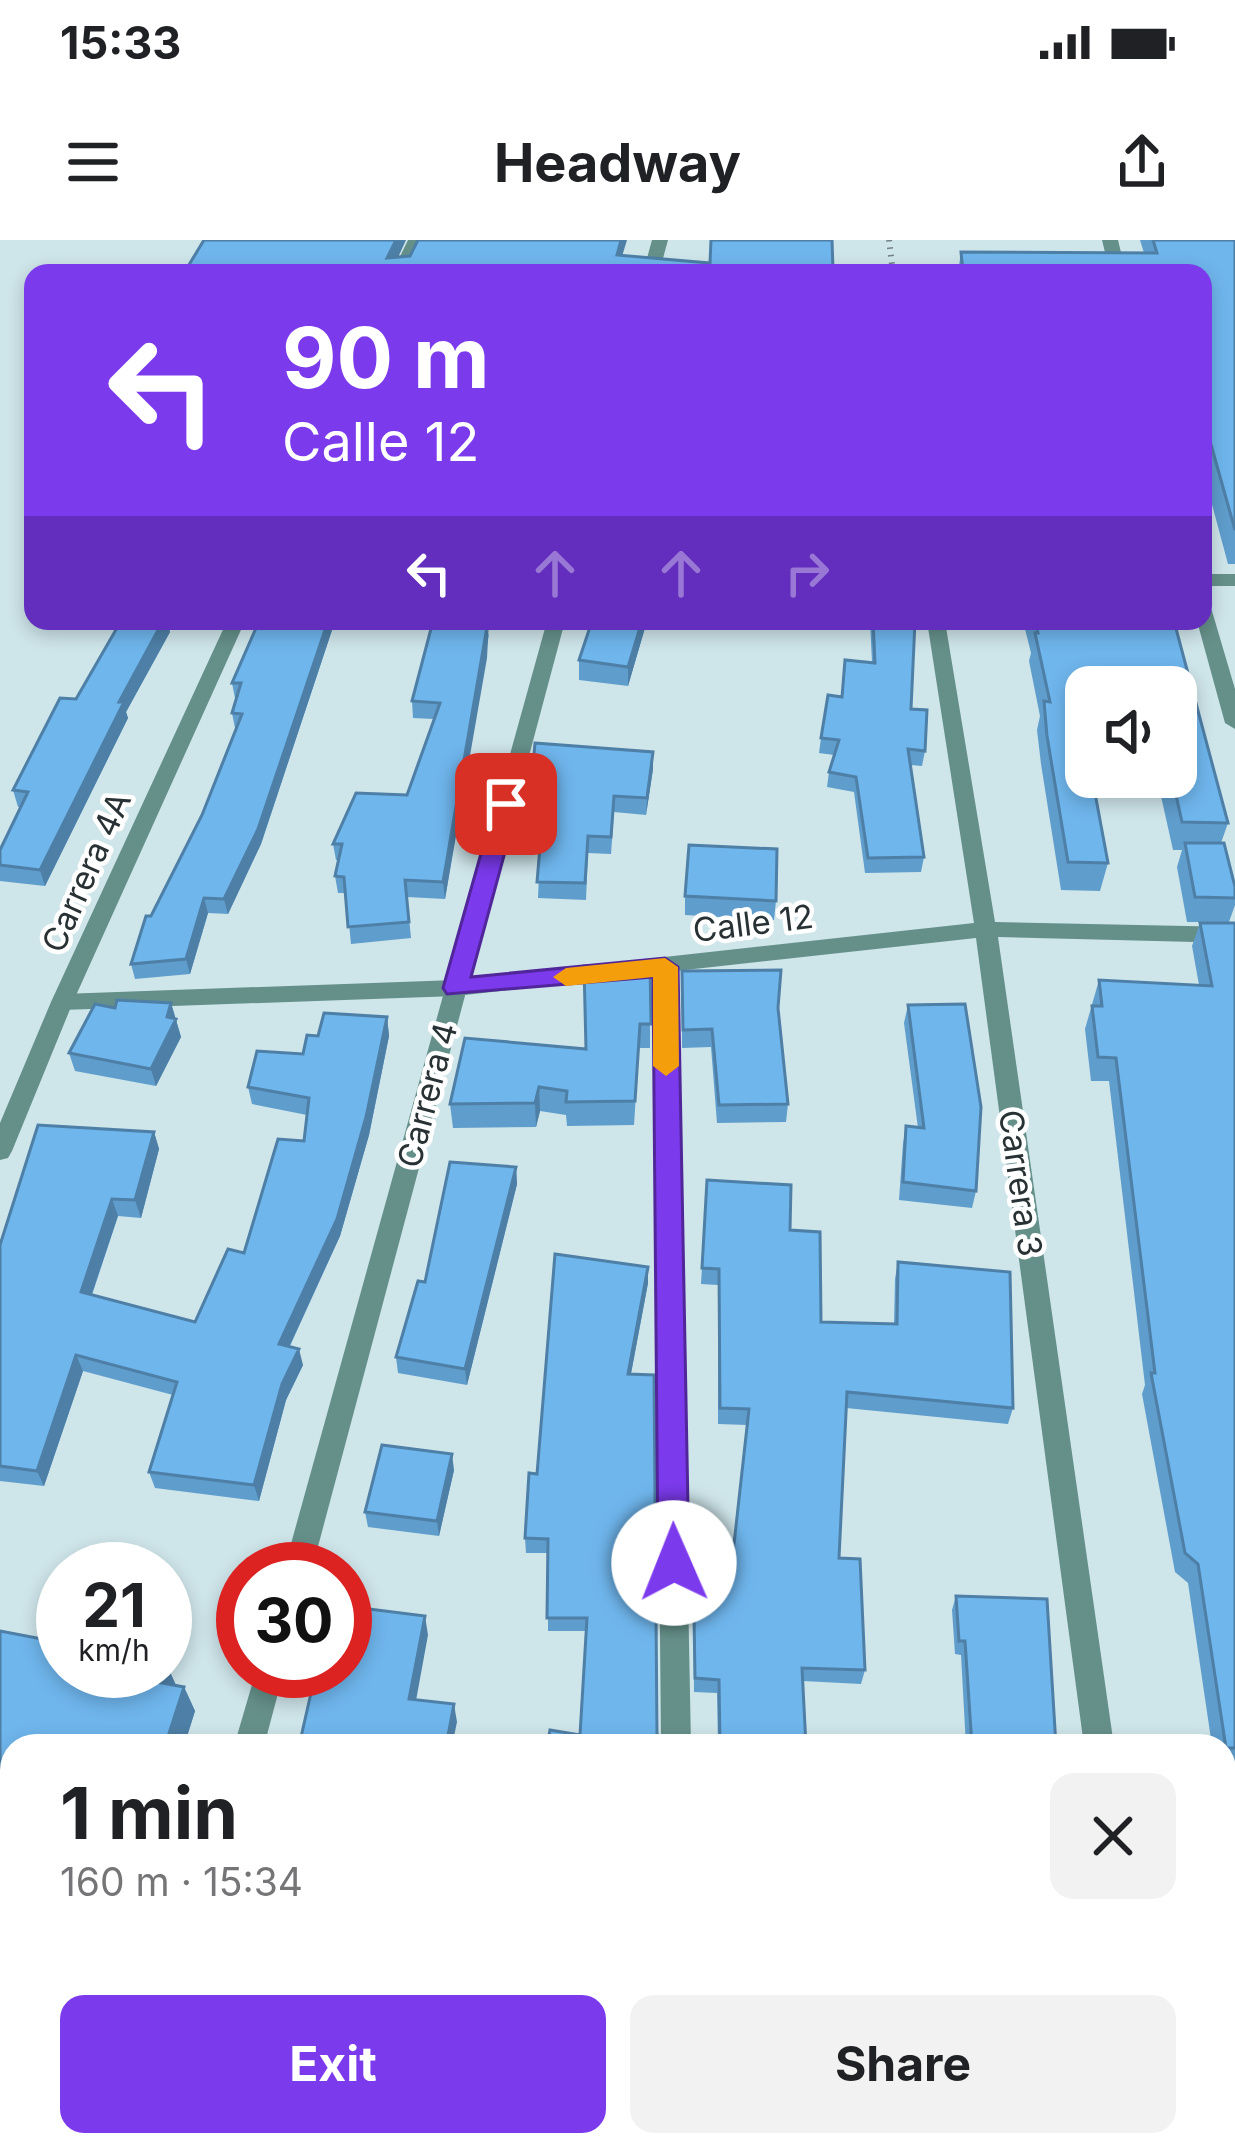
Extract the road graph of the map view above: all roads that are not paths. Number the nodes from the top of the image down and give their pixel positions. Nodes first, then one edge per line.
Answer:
1 (232, 630) edge
2 (554, 630) edge
3 (936, 630) edge
4 (1208, 630) edge
5 (1235, 723) edge
6 (986, 929) junction
7 (1235, 935) edge
8 (665, 967) junction
9 (456, 988) junction
10 (62, 1002) junction
11 (0, 1151) edge
12 (305, 1542) edge
13 (262, 1698) edge
14 (252, 1734) edge
15 (676, 1734) edge
16 (1098, 1734) edge

1 - 10 street, Carrera 4A
2 - 9 street, Carrera 4
3 - 6 street, Carrera 3
4 - 5 street
6 - 7 street, Calle 12
6 - 8 street, Calle 12
6 - 16 street, Carrera 3
8 - 9 street, Calle 12
8 - 15 street
9 - 10 street, Calle 12
9 - 12 street, Carrera 4
10 - 11 street, Carrera 4A
13 - 14 street

